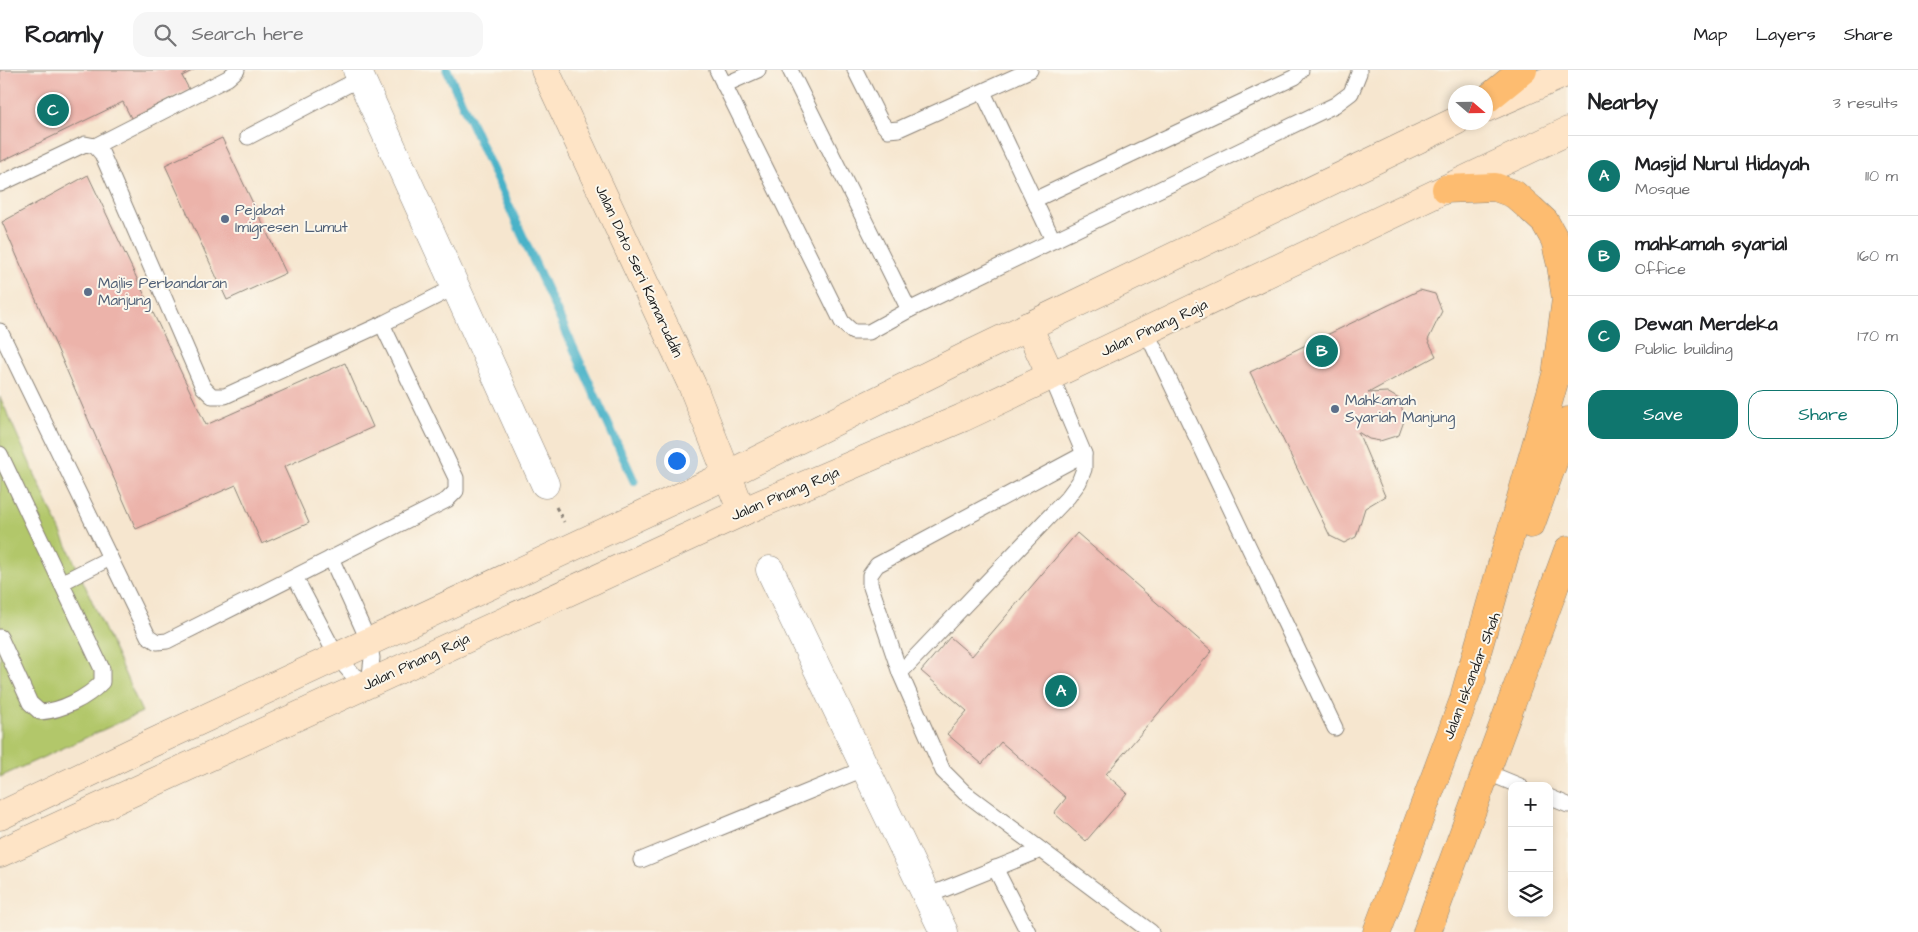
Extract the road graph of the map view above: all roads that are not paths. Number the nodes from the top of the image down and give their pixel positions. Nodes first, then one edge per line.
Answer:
1 (237, 70) edge
2 (545, 70) edge
3 (717, 70) edge
4 (758, 70) edge
5 (790, 70) edge
6 (855, 70) edge
7 (1030, 70) edge
8 (1301, 70) edge
9 (1359, 70) edge
10 (1523, 70) edge
11 (1568, 72) edge
12 (359, 74) edge
13 (724, 85) junction
14 (983, 92) junction
15 (1493, 94) edge
16 (1493, 105) edge
17 (1448, 125) edge
18 (1568, 131) edge
19 (248, 137) dead end
20 (95, 146) junction
21 (0, 184) edge
22 (1446, 189) junction
23 (1034, 200) junction
24 (1053, 240) junction
25 (455, 287) junction
26 (909, 310) junction
27 (382, 324) junction
28 (1028, 326) junction
29 (0, 331) edge
30 (1146, 331) junction
31 (1051, 376) junction
32 (1568, 421) edge
33 (0, 454) edge
34 (1084, 454) junction
35 (728, 474) junction
36 (545, 484) road end
37 (742, 512) junction
38 (1568, 550) edge
39 (110, 558) junction
40 (331, 558) junction
41 (770, 570) dead end
42 (295, 576) junction
43 (60, 583) junction
44 (0, 637) edge
45 (369, 642) junction
46 (336, 657) junction
47 (900, 673) junction
48 (369, 684) junction
49 (1465, 694) junction
50 (1335, 728) dead end
51 (866, 768) junction
52 (1486, 772) junction
53 (1510, 782) edge
54 (1553, 798) edge
55 (1568, 804) edge
56 (0, 816) edge
57 (1041, 850) junction
58 (0, 853) edge
59 (641, 860) dead end
60 (995, 868) junction
61 (927, 896) junction
62 (944, 932) edge
63 (1028, 932) edge
64 (1152, 932) edge
65 (1377, 932) edge
66 (1427, 932) edge

1 - 20 lane
2 - 35 main road, Jalan Dato Seri Kamaruddin
3 - 13 lane
4 - 13 lane
5 - 26 lane
6 - 14 lane
7 - 14 lane
8 - 23 lane
9 - 24 lane
10 - 15 main road
11 - 16 main road
12 - 19 lane
12 - 25 street
13 - 26 lane
14 - 23 lane
17 - 28 main road
18 - 22 main road, Jalan Pinang Raja
20 - 21 lane
20 - 27 lane
22 - 30 main road, Jalan Pinang Raja
22 - 49 main road
23 - 24 lane
24 - 26 lane
25 - 27 lane
25 - 36 street
27 - 40 lane
28 - 31 main road
28 - 35 main road
29 - 39 lane
30 - 31 main road, Jalan Pinang Raja
30 - 50 lane
31 - 34 lane
31 - 37 main road, Jalan Pinang Raja
32 - 49 main road, Jalan Iskandar Shah
33 - 43 lane
34 - 47 lane
34 - 47 lane
35 - 37 main road, Jalan Dato Seri Kamaruddin
35 - 45 main road
37 - 48 main road, Jalan Pinang Raja
38 - 52 main road
39 - 42 lane
39 - 43 lane
40 - 42 lane
40 - 45 lane
41 - 51 street
42 - 46 lane
43 - 44 lane
45 - 46 main road
45 - 48 lane
46 - 48 lane
46 - 56 main road
47 - 57 lane
48 - 58 main road, Jalan Pinang Raja
49 - 65 main road, Jalan Iskandar Shah
51 - 59 lane
51 - 61 street
52 - 53 lane
52 - 66 main road
54 - 55 lane
57 - 60 lane
57 - 64 lane
60 - 61 lane
60 - 63 lane
61 - 62 street

